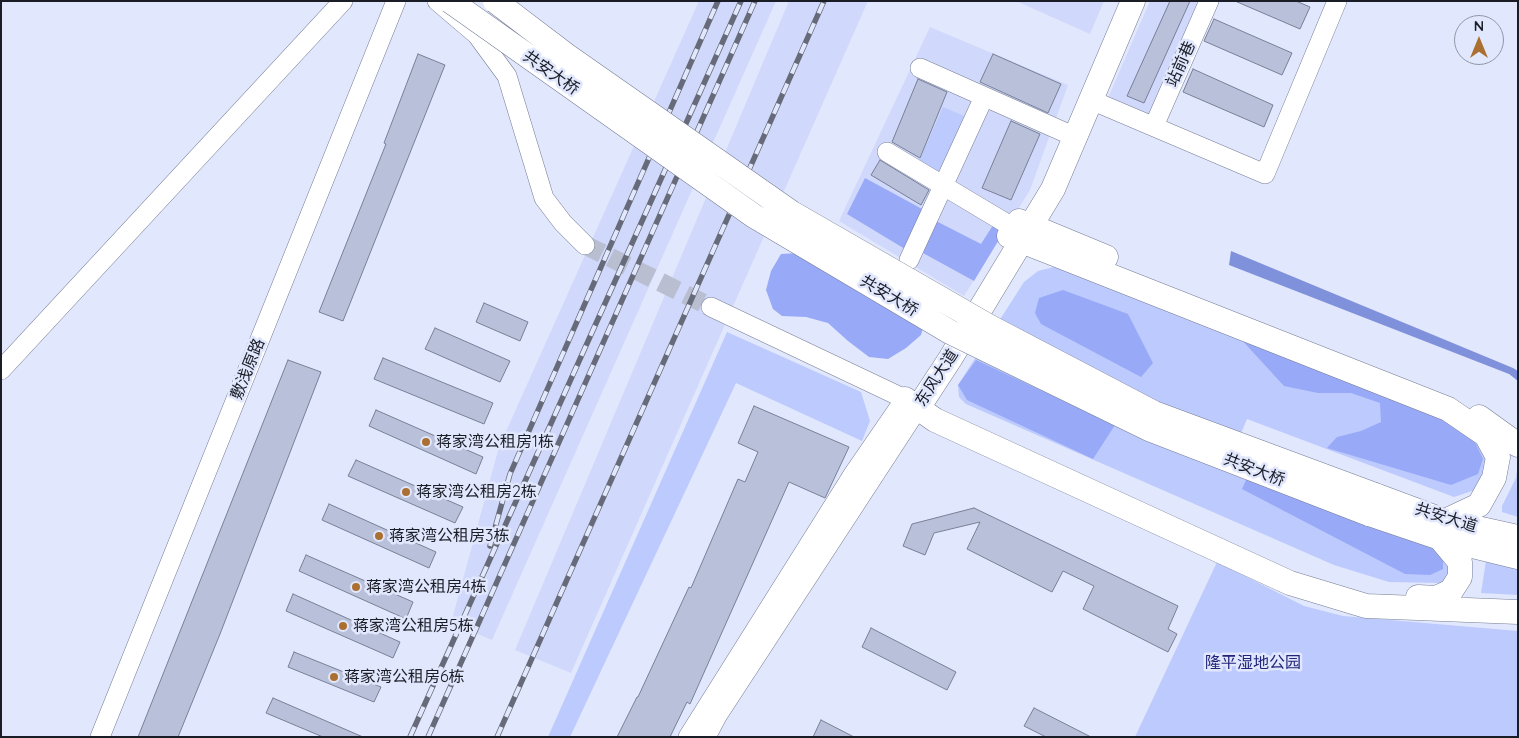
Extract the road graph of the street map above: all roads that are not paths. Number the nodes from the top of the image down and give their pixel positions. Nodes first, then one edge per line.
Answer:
1 (342, 1) edge
2 (396, 1) edge
3 (437, 1) edge
4 (450, 1) edge
5 (495, 1) edge
6 (1120, 1) edge
7 (1133, 1) edge
8 (1209, 1) edge
9 (1337, 1) edge
10 (920, 68) dead end
11 (984, 97) junction
12 (1091, 100) junction
13 (1154, 126) junction
14 (1064, 132) junction
15 (887, 152) dead end
16 (943, 186) junction
17 (1019, 231) junction
18 (585, 245) tunnel mouth
19 (910, 260) dead end
20 (711, 307) tunnel mouth
21 (1, 370) edge
22 (915, 403) junction
23 (1518, 445) edge
24 (1372, 504) junction
25 (1443, 529) junction
26 (1518, 537) edge
27 (1518, 557) edge
28 (1518, 612) edge
29 (100, 737) edge
30 (688, 737) edge
31 (706, 737) edge

1 - 21 street
2 - 29 street, 敷浅原路
3 - 18 street
4 - 24 main road, 共安大桥, bridge
5 - 24 main road, 共安大桥, bridge
6 - 14 main road
7 - 12 main road
8 - 13 street, 站前巷
9 - 13 street
10 - 11 street
11 - 14 street
11 - 16 street
12 - 13 street
12 - 17 main road
14 - 17 main road
15 - 16 street
16 - 17 street
16 - 19 street
17 - 22 main road
17 - 23 main road
17 - 25 main road
20 - 22 street
22 - 25 main road
22 - 28 main road
22 - 30 street, 东风大道
22 - 31 street, 东风大道
24 - 25 main road
25 - 26 main road, 共安大道
25 - 27 main road

